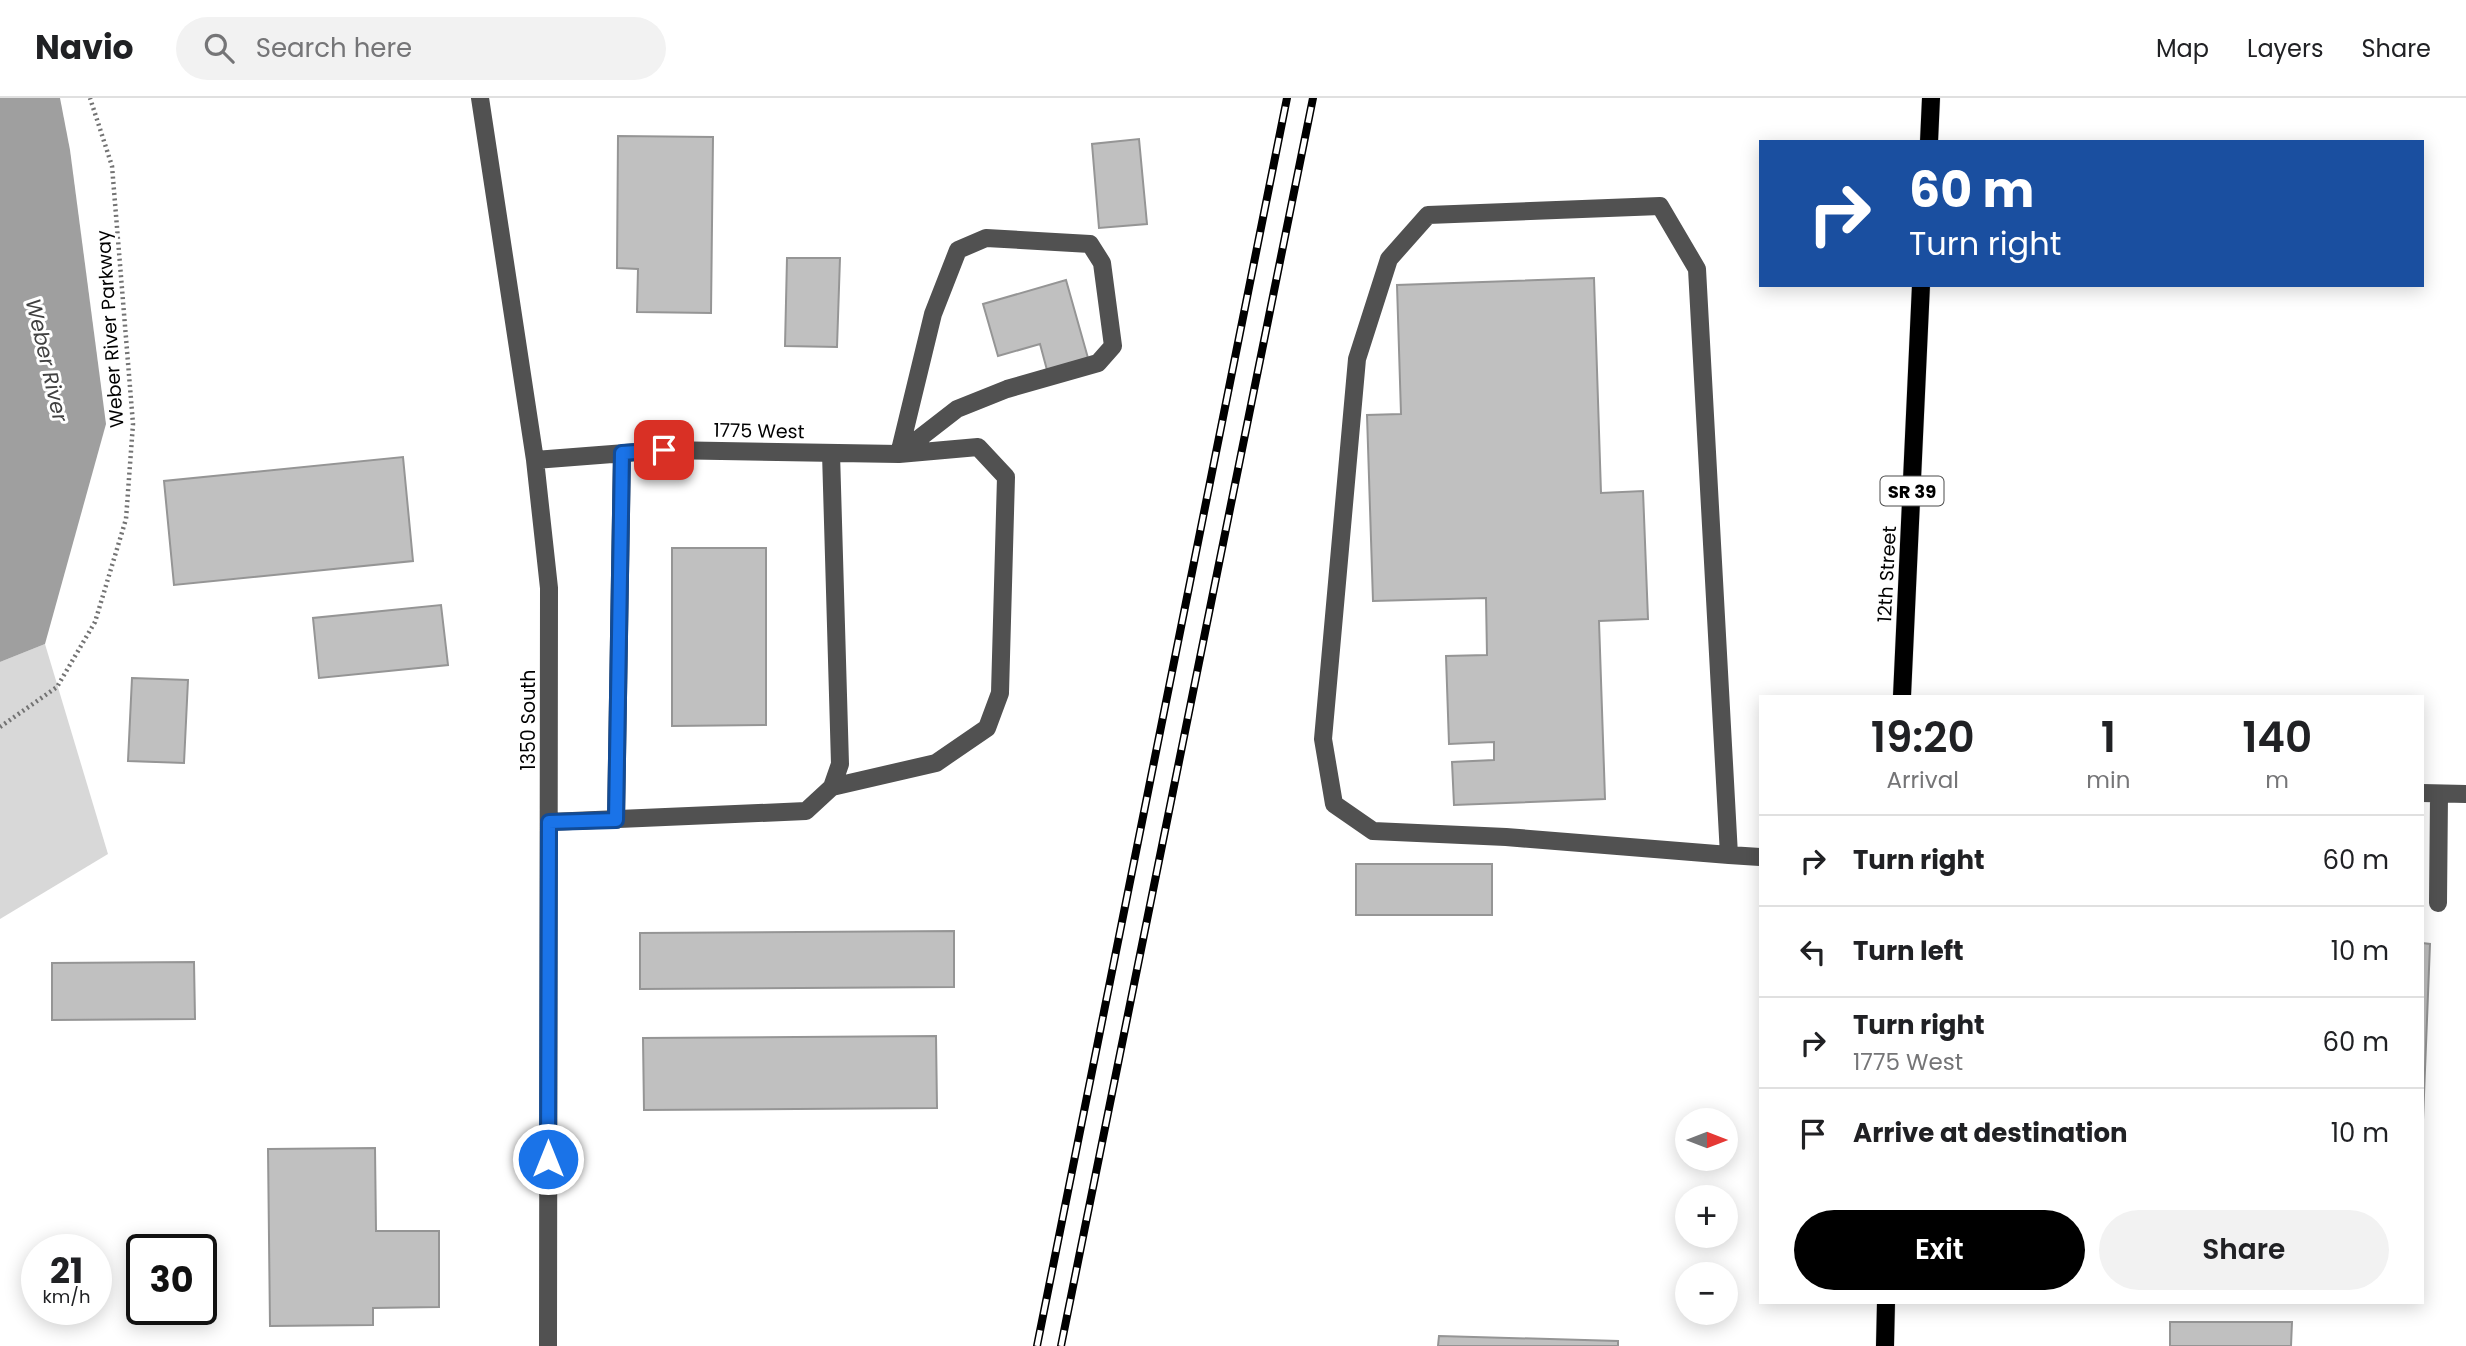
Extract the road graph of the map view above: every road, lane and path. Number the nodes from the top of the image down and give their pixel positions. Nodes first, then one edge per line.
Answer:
1 (90, 98) edge
2 (480, 98) edge
3 (1931, 98) edge
4 (1929, 140) edge
5 (1922, 287) edge
6 (622, 453) junction
7 (831, 453) junction
8 (899, 454) junction
9 (535, 460) junction
10 (1902, 695) edge
11 (0, 727) edge
12 (832, 787) junction
13 (2430, 793) edge
14 (2466, 794) edge
15 (616, 820) junction
16 (549, 822) junction
17 (1729, 855) junction
18 (1759, 857) edge
19 (2438, 903) dead end
20 (1886, 1304) edge
21 (548, 1346) edge
22 (1885, 1346) edge

1 - 11 path, Weber River Parkway
2 - 9 street, 1350 South
3 - 4 main road
5 - 10 main road, 12th Street / SR 39
6 - 7 street, 1775 West
6 - 9 street, 1775 West
6 - 15 street
7 - 8 street, 1775 West
7 - 12 street
8 - 8 street
8 - 12 street, 1775 West
9 - 16 street, 1350 South
12 - 15 street
13 - 14 street
13 - 19 street
15 - 16 street
16 - 21 street, 1350 South
17 - 17 street
17 - 18 street
20 - 22 main road

